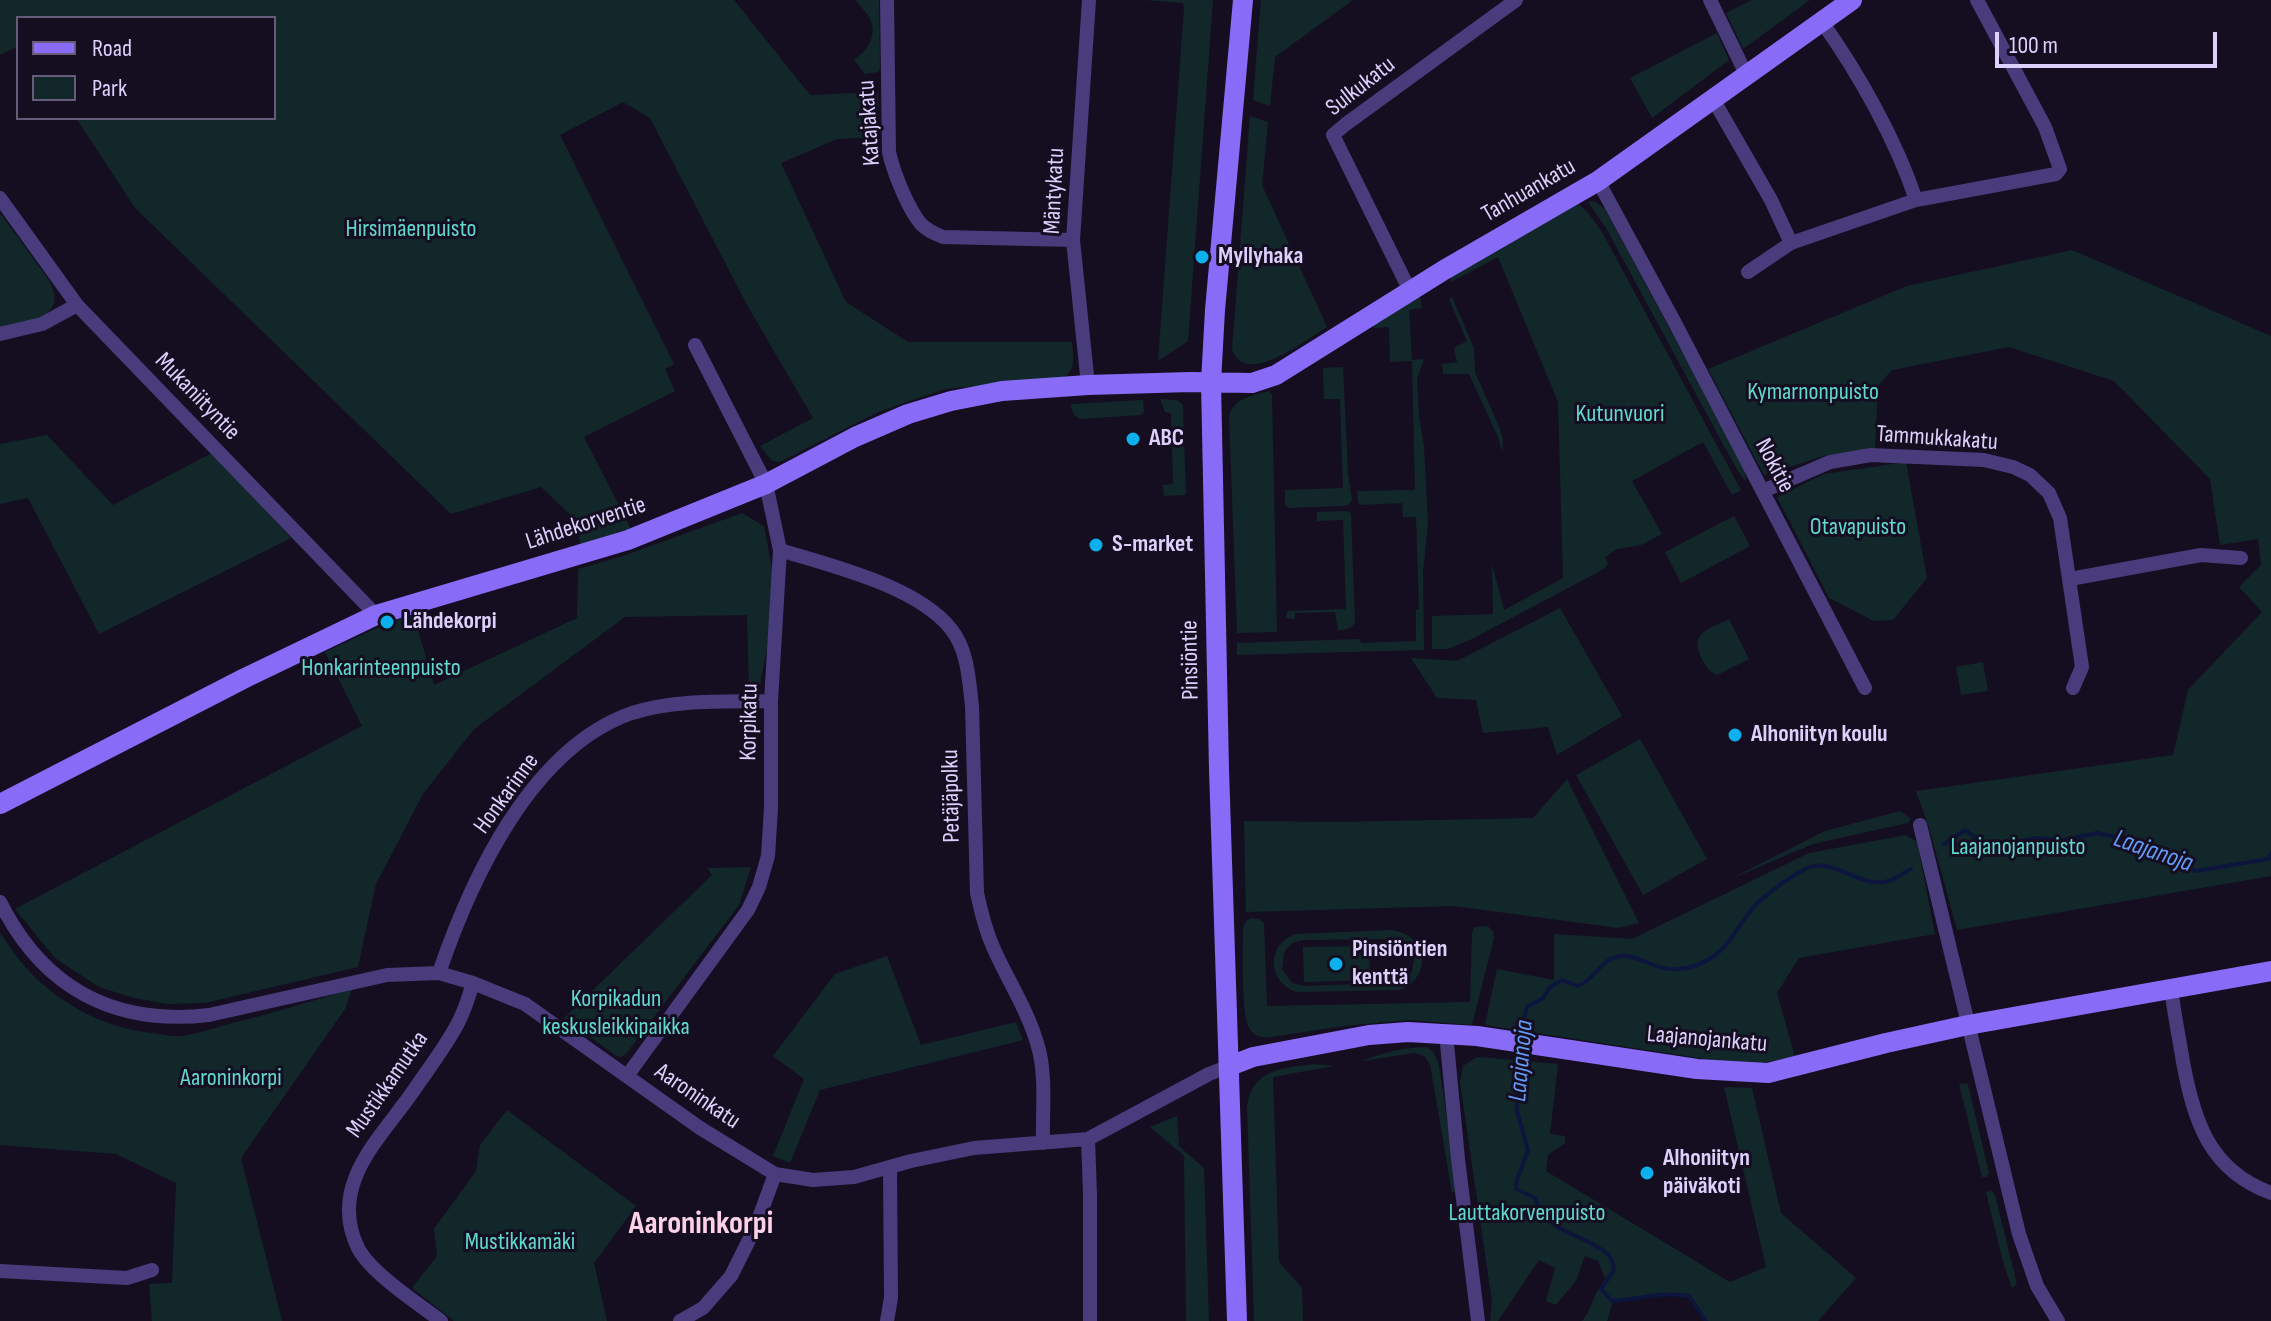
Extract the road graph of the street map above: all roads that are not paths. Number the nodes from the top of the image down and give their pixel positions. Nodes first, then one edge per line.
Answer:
1 (887, 0) edge
2 (1089, 0) edge
3 (1243, 0) edge
4 (1516, 0) edge
5 (1710, 0) edge
6 (1852, 0) edge
7 (1977, 0) edge
8 (1822, 22) junction
9 (1746, 74) junction
10 (1713, 99) junction
11 (1598, 181) junction
12 (0, 198) edge
13 (1916, 200) junction
14 (1073, 240) junction
15 (1791, 243) junction
16 (1748, 272) dead end
17 (1410, 291) junction
18 (77, 305) junction
19 (0, 334) edge
20 (695, 345) dead end
21 (1211, 382) junction
22 (1088, 385) junction
23 (766, 484) junction
24 (1763, 491) junction
25 (780, 550) junction
26 (2241, 558) dead end
27 (2070, 579) junction
28 (376, 615) junction
29 (1865, 688) dead end
30 (2073, 688) dead end
31 (771, 701) junction
32 (0, 804) edge
33 (1920, 825) dead end
34 (0, 902) edge
35 (2271, 971) edge
36 (439, 973) junction
37 (473, 983) junction
38 (2171, 988) junction
39 (1968, 1025) junction
40 (1446, 1033) junction
41 (1230, 1066) junction
42 (627, 1076) junction
43 (1088, 1139) junction
44 (1043, 1143) junction
45 (890, 1168) junction
46 (775, 1174) junction
47 (2271, 1193) edge
48 (152, 1270) dead end
49 (0, 1271) edge
50 (441, 1321) edge
51 (680, 1321) edge
52 (887, 1321) edge
53 (1090, 1321) edge
54 (1237, 1321) edge
55 (1478, 1321) edge
56 (2058, 1321) edge

1 - 14 street, Katajakatu
2 - 14 street, Mäntykatu
3 - 21 street, Pinsiöntie
4 - 17 street, Sulkukatu
5 - 9 street
6 - 8 street, Tanhuankatu
7 - 13 street
8 - 9 street, Tanhuankatu
8 - 13 street
9 - 10 street, Tanhuankatu
10 - 11 street, Tanhuankatu
10 - 15 street
11 - 17 street, Tanhuankatu
11 - 24 street, Nokitie
12 - 18 street, Mukaniityntie
13 - 15 street
14 - 22 street, Mäntykatu
15 - 16 street
17 - 21 street, Tanhuankatu
18 - 19 street
18 - 28 street, Mukaniityntie
20 - 23 street, Korpikatu
21 - 22 street, Lähdekorventie
21 - 41 street, Pinsiöntie
22 - 23 street, Lähdekorventie
23 - 25 street, Korpikatu
23 - 28 street, Lähdekorventie
24 - 27 street, Tammukkakatu
24 - 29 street, Nokitie
25 - 31 street, Korpikatu
25 - 44 street, Petäjäpolku
26 - 27 street
27 - 30 street, Tammukkakatu
28 - 32 street, Lähdekorventie
31 - 36 street, Honkarinne
31 - 42 street, Korpikatu
33 - 39 street
34 - 36 street, Aaroninkatu
35 - 38 street, Laajanojankatu
36 - 37 street, Aaroninkatu
37 - 42 street, Aaroninkatu
37 - 50 street, Mustikkamutka
38 - 39 street, Laajanojankatu
38 - 47 street
39 - 40 street, Laajanojankatu
39 - 56 street
40 - 41 street, Laajanojankatu
40 - 55 street
41 - 43 street, Aaroninkatu
41 - 54 street, Pinsiöntie
42 - 46 street, Aaroninkatu
43 - 44 street, Aaroninkatu
43 - 53 street
44 - 45 street, Aaroninkatu
45 - 46 street, Aaroninkatu
45 - 52 street
46 - 51 street
48 - 49 street

